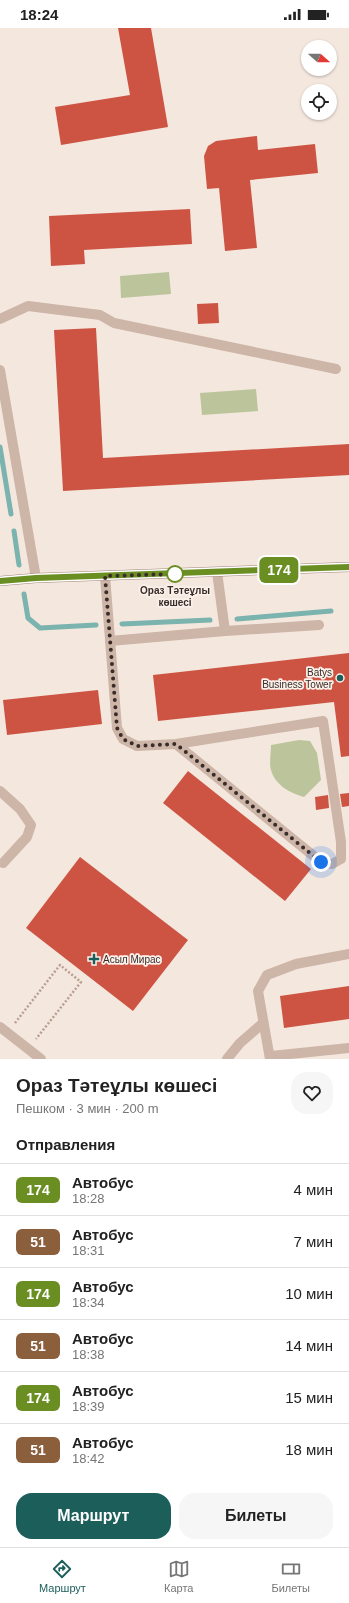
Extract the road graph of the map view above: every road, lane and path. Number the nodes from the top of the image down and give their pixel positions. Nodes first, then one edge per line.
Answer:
1 (0, 319) edge
2 (336, 369) dead end
3 (0, 370) edge
4 (349, 567) edge
5 (217, 572) junction
6 (105, 576) junction
7 (36, 578) junction
8 (0, 581) edge
9 (319, 625) dead end
10 (225, 631) junction
11 (110, 642) junction
12 (176, 744) junction
13 (0, 791) edge
14 (1, 862) edge
15 (349, 954) edge
16 (263, 1023) junction
17 (3, 1030) edge
18 (349, 1048) edge
19 (28, 1049) junction
20 (271, 1058) edge
21 (41, 1059) edge
22 (227, 1059) edge

1 - 2 lane
3 - 7 lane
4 - 5 street
5 - 6 street
5 - 10 lane
6 - 7 street
6 - 11 lane
7 - 8 street
9 - 10 lane
10 - 11 lane
11 - 12 lane
12 - 12 lane
13 - 14 lane
15 - 16 lane
16 - 20 lane
16 - 22 lane
17 - 19 lane
17 - 19 path
18 - 20 lane
19 - 21 lane

